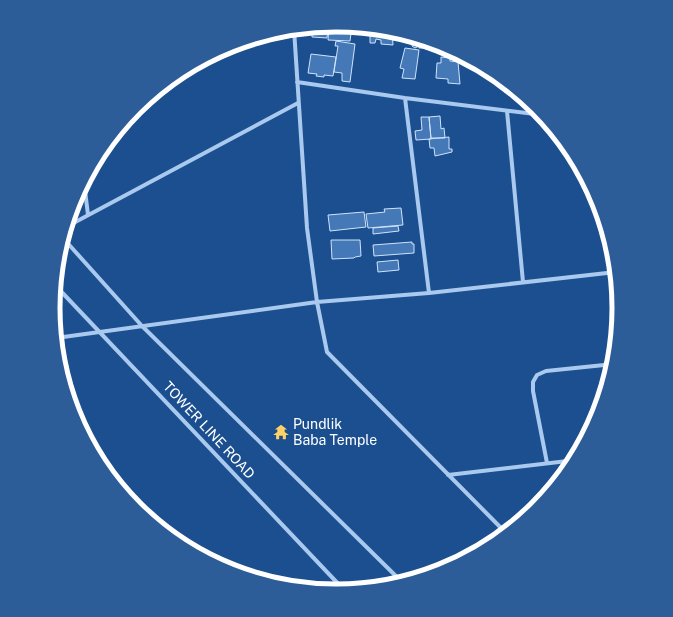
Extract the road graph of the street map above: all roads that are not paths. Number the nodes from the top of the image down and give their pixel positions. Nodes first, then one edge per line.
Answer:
1 (294, 35) edge
2 (297, 82) junction
3 (405, 98) junction
4 (298, 103) junction
5 (507, 111) junction
6 (533, 114) edge
7 (85, 194) edge
8 (88, 215) junction
9 (74, 223) edge
10 (68, 243) edge
11 (611, 273) edge
12 (523, 282) junction
13 (61, 291) edge
14 (429, 293) junction
15 (316, 302) junction
16 (142, 326) junction
17 (102, 333) junction
18 (62, 337) edge
19 (607, 365) edge
20 (567, 461) edge
21 (546, 463) junction
22 (448, 475) junction
23 (503, 530) edge
24 (398, 578) edge
25 (339, 585) edge

1 - 2 street
2 - 3 street
2 - 4 street
3 - 5 street
3 - 14 street
4 - 8 street
4 - 15 street
5 - 6 street
5 - 12 street
7 - 8 street
8 - 9 street
10 - 16 street
11 - 12 street
12 - 14 street
13 - 17 street, TOWER LINE ROAD
14 - 15 street
15 - 16 street
15 - 22 street
16 - 17 street
16 - 24 street
17 - 18 street
17 - 25 street, TOWER LINE ROAD
19 - 21 street
20 - 21 street
21 - 22 street
22 - 23 street

